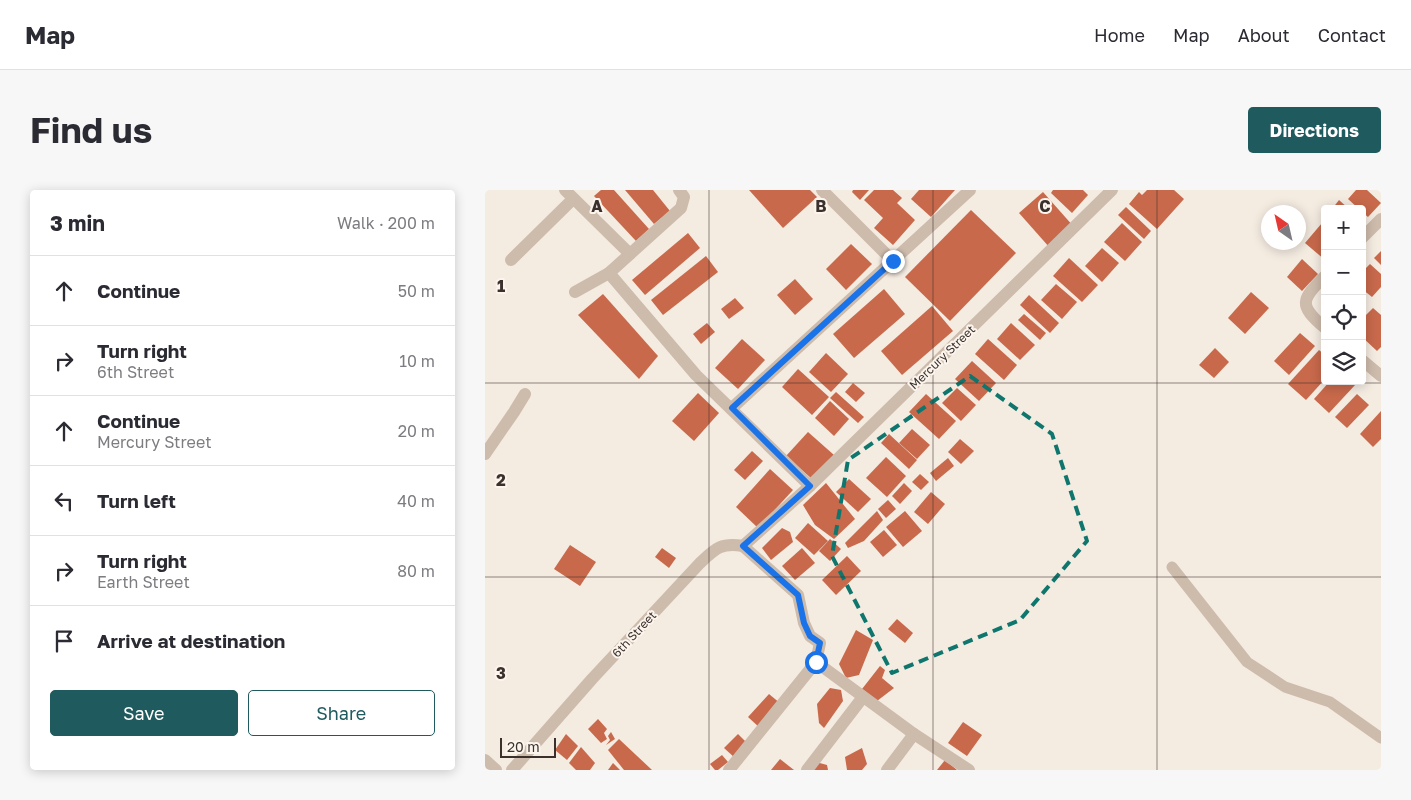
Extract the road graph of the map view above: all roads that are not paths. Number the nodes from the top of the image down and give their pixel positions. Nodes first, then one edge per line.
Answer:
1 (679, 190) edge
2 (822, 190) edge
3 (970, 190) edge
4 (1112, 190) edge
5 (569, 194) edge
6 (1381, 219) edge
7 (1366, 234) edge
8 (630, 254) junction
9 (511, 260) dead end
10 (893, 261) junction
11 (609, 273) junction
12 (1321, 280) edge
13 (575, 292) dead end
14 (1321, 325) edge
15 (1366, 362) edge
16 (1379, 370) edge
17 (525, 394) dead end
18 (732, 408) junction
19 (485, 454) edge
20 (810, 486) junction
21 (743, 546) junction
22 (1172, 567) dead end
23 (816, 662) junction
24 (863, 697) junction
25 (914, 734) junction
26 (1381, 738) edge
27 (485, 760) edge
28 (497, 770) edge
29 (512, 770) edge
30 (729, 770) edge
31 (807, 770) edge
32 (887, 770) edge
33 (969, 770) edge

1 - 8 street
2 - 10 street
3 - 10 street
4 - 20 street, Mercury Street
5 - 8 street
5 - 9 street
6 - 7 street
8 - 11 street
10 - 18 street
11 - 13 street
11 - 18 street
12 - 14 street
15 - 16 street
17 - 19 street
18 - 20 street
20 - 21 street, Mercury Street
21 - 23 street
21 - 29 street, 6th Street
22 - 26 lane
23 - 24 street
23 - 30 street
24 - 25 street
24 - 31 street
25 - 32 street
25 - 33 street
27 - 28 street

